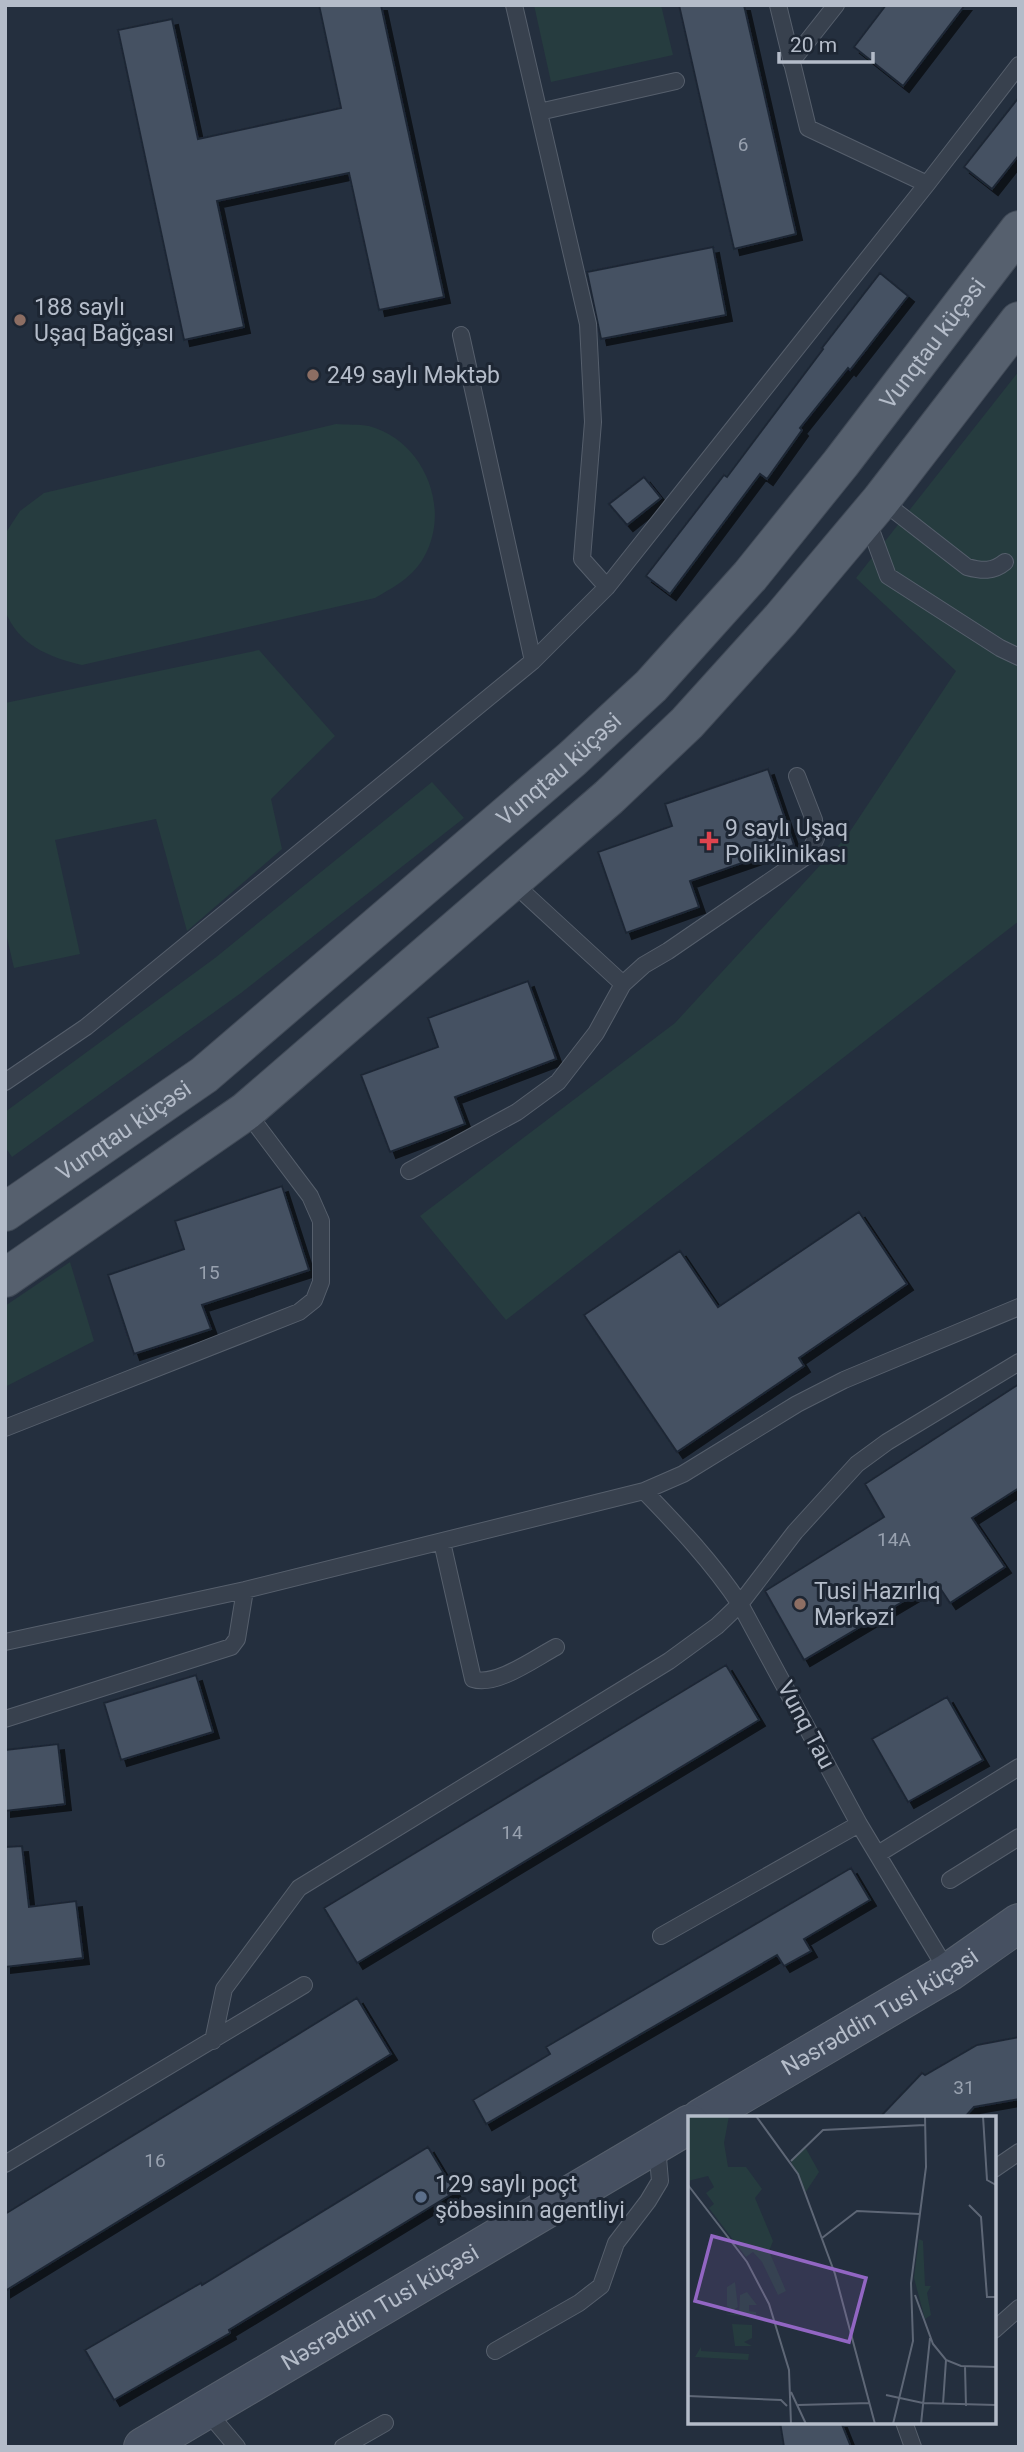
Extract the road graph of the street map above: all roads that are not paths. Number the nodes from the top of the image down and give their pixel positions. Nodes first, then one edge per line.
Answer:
1 (514, 5) edge
2 (778, 5) edge
3 (836, 5) edge
4 (791, 62) junction
5 (1019, 65) edge
6 (676, 80) dead end
7 (539, 112) junction
8 (927, 184) junction
9 (1019, 230) edge
10 (1019, 321) edge
11 (461, 335) dead end
12 (874, 509) junction
13 (1005, 562) dead end
14 (607, 587) junction
15 (1019, 657) edge
16 (533, 661) junction
17 (797, 776) dead end
18 (511, 881) junction
19 (623, 984) junction
20 (5, 1082) edge
21 (246, 1111) junction
22 (409, 1171) dead end
23 (5, 1212) edge
24 (5, 1278) edge
25 (1019, 1307) edge
26 (1019, 1362) edge
27 (5, 1428) edge
28 (644, 1491) junction
29 (442, 1542) junction
30 (245, 1590) junction
31 (740, 1604) junction
32 (5, 1642) edge
33 (556, 1647) dead end
34 (5, 1719) edge
35 (1019, 1767) edge
36 (859, 1824) junction
37 (1019, 1837) edge
38 (878, 1854) junction
39 (950, 1880) dead end
40 (1019, 1923) edge
41 (661, 1936) dead end
42 (949, 1972) junction
43 (304, 1985) dead end
44 (213, 2042) junction
45 (704, 2116) edge
46 (688, 2125) edge
47 (657, 2143) junction
48 (1019, 2152) edge
49 (5, 2164) edge
50 (996, 2168) edge
51 (1019, 2308) edge
52 (996, 2328) edge
53 (495, 2351) dead end
54 (205, 2409) junction
55 (385, 2423) dead end
56 (905, 2424) edge
57 (143, 2447) edge
58 (237, 2447) edge
59 (343, 2447) edge
60 (914, 2447) edge

1 - 7 lane
2 - 4 lane
3 - 4 lane
4 - 8 lane
5 - 8 lane
6 - 7 lane
7 - 14 lane
8 - 14 lane
9 - 23 main road, Vunqtau küçəsi
10 - 12 main road
11 - 16 lane
12 - 13 lane
12 - 15 lane
12 - 18 main road
14 - 16 lane
16 - 20 lane
17 - 19 lane
18 - 19 lane
18 - 21 main road
19 - 22 lane
21 - 24 main road
21 - 27 lane
25 - 28 lane
26 - 31 lane
28 - 29 lane
28 - 31 lane, Vunq Tau
29 - 30 lane
29 - 33 lane
30 - 32 lane
30 - 34 lane
31 - 36 lane, Vunq Tau
31 - 44 lane
35 - 38 lane
36 - 38 lane, Vunq Tau
36 - 41 lane
37 - 39 lane
38 - 42 lane, Vunq Tau
40 - 42 main road, Nəsrəddin Tusi küçəsi
42 - 45 main road, Nəsrəddin Tusi küçəsi
43 - 44 lane
44 - 49 lane
46 - 47 main road, Nəsrəddin Tusi küçəsi
47 - 53 lane
47 - 54 main road, Nəsrəddin Tusi küçəsi
48 - 50 lane
51 - 52 lane
54 - 57 main road, Nəsrəddin Tusi küçəsi
54 - 58 lane
55 - 59 lane
56 - 60 lane

